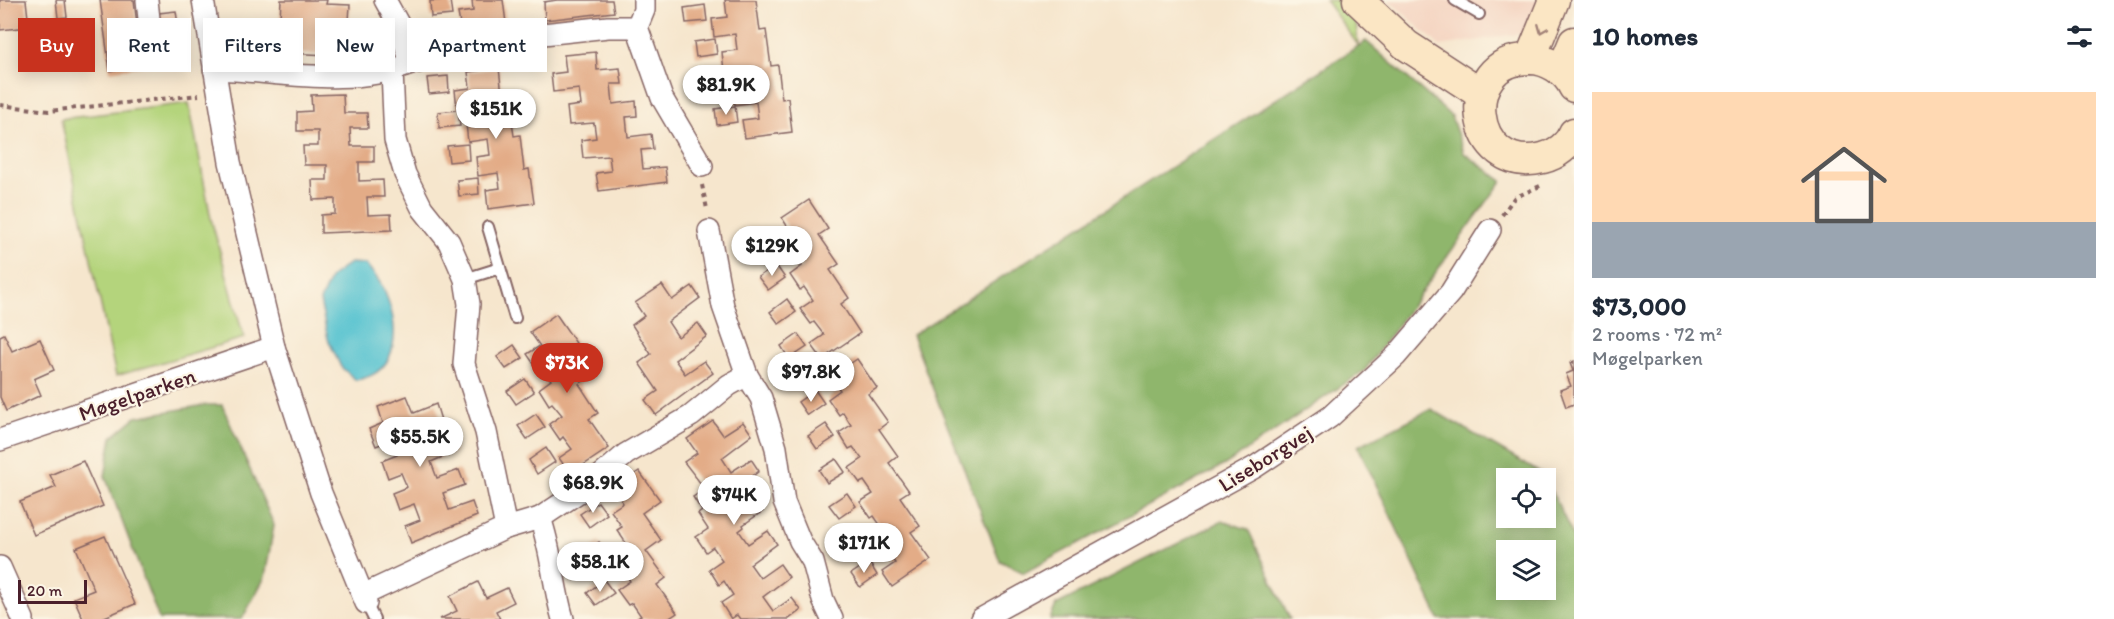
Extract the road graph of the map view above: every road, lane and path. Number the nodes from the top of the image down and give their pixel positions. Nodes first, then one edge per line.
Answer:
1 (147, 0) edge
2 (203, 0) edge
3 (386, 0) edge
4 (644, 0) edge
5 (1358, 0) edge
6 (1455, 0) edge
7 (1554, 0) edge
8 (1479, 14) dead end
9 (149, 18) edge
10 (206, 18) edge
11 (637, 27) junction
12 (1574, 42) edge
13 (1530, 59) junction
14 (401, 68) junction
15 (214, 72) edge
16 (253, 72) edge
17 (1568, 79) edge
18 (217, 91) junction
19 (1481, 94) junction
20 (0, 105) edge
21 (1573, 136) edge
22 (702, 166) joint
23 (1542, 185) dead end
24 (488, 227) dead end
25 (1490, 230) joint
26 (709, 231) joint
27 (500, 268) junction
28 (465, 279) junction
29 (515, 318) dead end
30 (274, 347) junction
31 (747, 375) junction
32 (0, 440) edge
33 (540, 518) junction
34 (506, 528) junction
35 (0, 567) edge
36 (368, 606) edge
37 (23, 619) edge
38 (563, 619) edge
39 (832, 619) edge
40 (981, 619) edge

1 - 9 street
2 - 10 street
3 - 14 street
4 - 11 street
5 - 19 street
6 - 8 lane
7 -> 13 street
11 - 14 street
11 - 22 street
12 - 17 street
13 - 17 street
13 - 19 street
14 - 16 street
14 - 28 street
15 - 18 street
18 - 20 path
18 - 30 street
19 - 21 street
22 - 26 path
23 - 25 path
24 - 27 lane
25 - 40 street, Liseborgvej
26 - 31 street
27 - 28 lane
27 - 29 lane
28 - 34 street
30 - 32 street, Møgelparken
30 - 36 street
31 - 33 street
31 - 39 street
33 - 34 street
33 - 38 street
34 - 36 street
35 - 37 street

